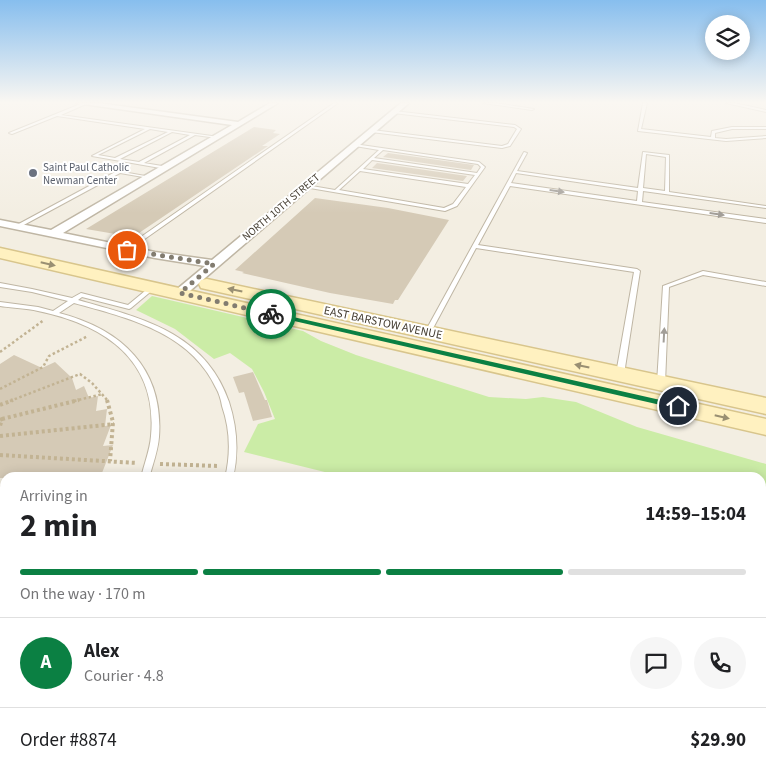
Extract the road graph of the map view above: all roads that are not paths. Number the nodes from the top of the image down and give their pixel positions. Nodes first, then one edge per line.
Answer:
1 (127, 140) edge
2 (156, 140) edge
3 (184, 140) edge
4 (214, 140) edge
5 (286, 140) edge
6 (361, 140) edge
7 (445, 140) edge
8 (512, 140) edge
9 (354, 145) junction
10 (382, 149) junction
11 (525, 154) dead end
12 (371, 159) junction
13 (117, 160) junction
14 (141, 164) junction
15 (166, 168) junction
16 (360, 170) junction
17 (515, 172) junction
18 (477, 174) junction
19 (149, 177) junction
20 (508, 184) junction
21 (306, 186) junction
22 (469, 186) junction
23 (640, 189) junction
24 (336, 191) junction
25 (667, 193) junction
26 (639, 203) junction
27 (766, 207) edge
28 (766, 221) edge
29 (0, 223) edge
30 (18, 226) junction
31 (53, 234) junction
32 (0, 239) edge
33 (475, 246) junction
34 (127, 250) junction
35 (0, 253) edge
36 (214, 264) junction
37 (766, 284) edge
38 (0, 285) edge
39 (153, 287) junction
40 (187, 287) junction
41 (73, 300) junction
42 (0, 304) edge
43 (56, 312) junction
44 (428, 332) junction
45 (620, 374) junction
46 (661, 383) junction
47 (766, 406) edge
48 (766, 426) edge
49 (147, 472) edge
50 (231, 472) edge

1 - 13 lane
2 - 13 lane
3 - 14 lane
4 - 15 street
5 - 34 lane
6 - 9 street, NORTH 10TH STREET
7 - 8 lane
9 - 10 lane
9 - 21 street, NORTH 10TH STREET
10 - 12 lane
10 - 18 lane
11 - 17 lane
12 - 16 lane
12 - 18 lane
13 - 14 lane
14 - 15 lane
15 - 19 street
16 - 22 lane
16 - 24 lane
17 - 20 lane
17 - 23 lane
18 - 22 lane
19 - 30 lane
19 - 31 street
20 -> 26 lane
20 - 33 lane
21 - 24 lane
21 - 36 street, NORTH 10TH STREET
22 - 24 lane
23 - 25 lane
23 - 25 lane
23 - 26 lane
25 - 27 lane
26 -> 28 lane
29 - 30 street
30 - 31 street
31 - 34 street
32 - 40 main road, EAST BARSTOW AVENUE
33 - 44 lane
33 - 45 lane
34 - 36 street
35 -> 39 main road, EAST BARSTOW AVENUE
36 - 40 street, NORTH 10TH STREET
46 -> 37 lane
38 - 41 lane
39 - 40 main road, EAST BARSTOW AVENUE
39 - 41 lane
44 -> 40 main road, EAST BARSTOW AVENUE
40 -> 48 main road, EAST BARSTOW AVENUE
41 - 43 lane
41 - 50 lane
42 - 43 lane
43 - 49 lane
45 -> 44 main road, EAST BARSTOW AVENUE
45 - 46 main road, EAST BARSTOW AVENUE
46 - 47 main road, EAST BARSTOW AVENUE

